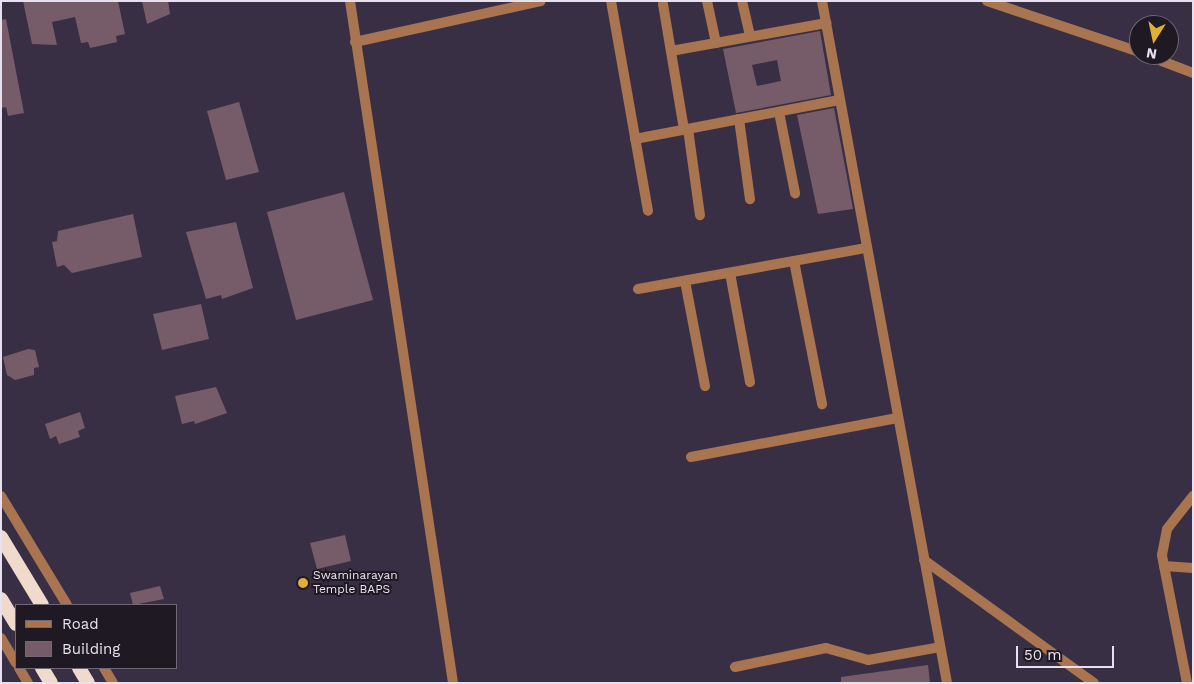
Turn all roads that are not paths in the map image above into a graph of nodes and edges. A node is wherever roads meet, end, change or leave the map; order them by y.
1 (350, 1) edge
2 (541, 1) edge
3 (611, 1) edge
4 (707, 1) edge
5 (742, 1) edge
6 (822, 1) edge
7 (987, 1) edge
8 (663, 4) dead end
9 (502, 5) edge
10 (826, 23) junction
11 (750, 36) junction
12 (356, 42) junction
13 (716, 43) junction
14 (1129, 49) edge
15 (671, 51) junction
16 (1172, 65) edge
17 (1193, 73) edge
18 (838, 100) junction
19 (779, 112) junction
20 (739, 119) junction
21 (686, 130) junction
22 (635, 139) junction
23 (795, 193) dead end
24 (750, 199) dead end
25 (648, 211) dead end
26 (700, 215) dead end
27 (866, 248) junction
28 (794, 261) junction
29 (730, 272) junction
30 (685, 281) junction
31 (638, 289) dead end
32 (750, 382) dead end
33 (705, 386) dead end
34 (822, 404) dead end
35 (898, 418) junction
36 (691, 457) dead end
37 (1, 496) edge
38 (1193, 496) edge
39 (1, 537) edge
40 (924, 560) junction
41 (1164, 566) junction
42 (1193, 568) edge
43 (1, 599) edge
44 (41, 604) edge
45 (66, 604) edge
46 (15, 622) edge
47 (1, 638) edge
48 (940, 647) junction
49 (15, 661) edge
50 (735, 667) dead end
51 (20, 669) edge
52 (43, 669) edge
53 (80, 669) edge
54 (105, 669) edge
55 (28, 683) edge
56 (51, 683) edge
57 (88, 683) edge
58 (113, 683) edge
59 (454, 683) edge
60 (947, 683) edge
61 (1094, 683) edge
62 (1187, 683) edge

1 - 12 street
2 - 9 street
3 - 22 street
4 - 13 street
5 - 11 street
6 - 10 street
7 - 14 street
8 - 15 street
9 - 12 street
10 - 11 street
10 - 18 street
11 - 13 street
12 - 59 street
13 - 15 street
15 - 21 street
16 - 17 street
18 - 19 street
18 - 27 street
19 - 20 street
19 - 23 street
20 - 21 street
20 - 24 street
21 - 22 street
21 - 26 street
22 - 25 street
27 - 28 street
27 - 35 street
28 - 29 street
28 - 34 street
29 - 30 street
29 - 32 street
30 - 31 street
30 - 33 street
35 - 36 street
35 - 40 street
37 - 45 street
38 - 41 street
39 - 44 highway
40 - 48 street
40 - 61 street
41 - 42 street
41 - 62 street
43 - 46 highway
47 - 49 street
48 - 50 street
48 - 60 street
51 - 55 street
52 - 56 highway
53 - 57 highway
54 - 58 street

